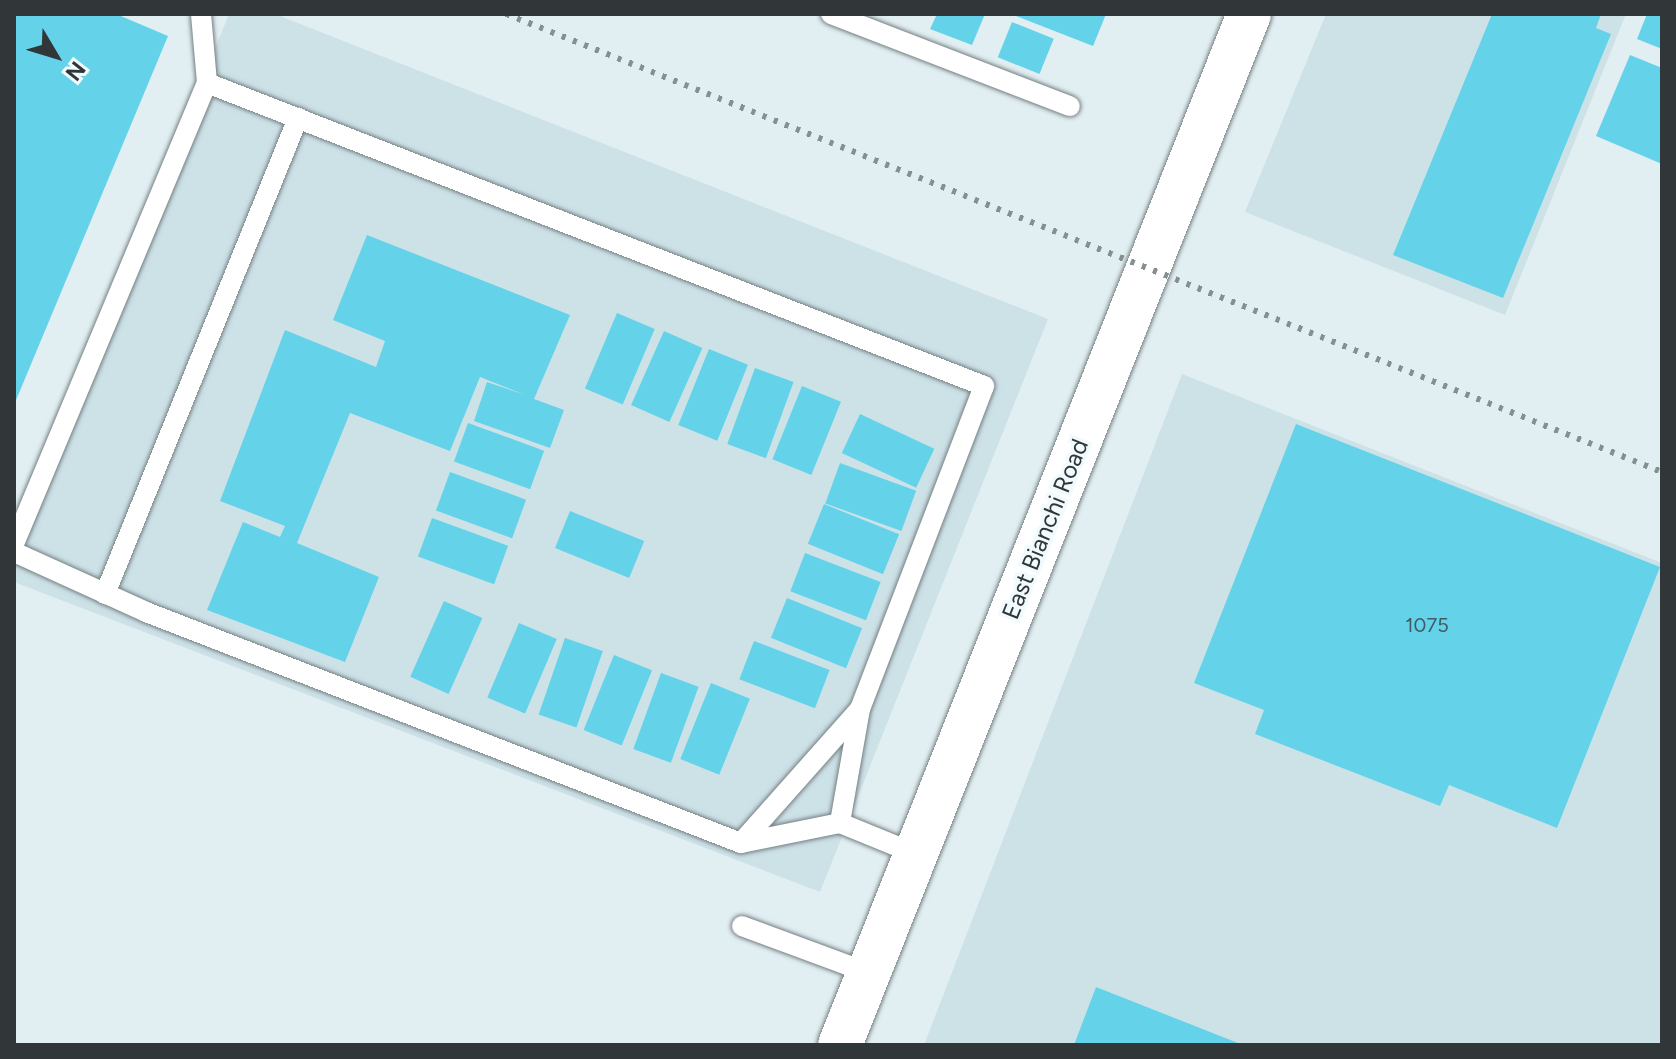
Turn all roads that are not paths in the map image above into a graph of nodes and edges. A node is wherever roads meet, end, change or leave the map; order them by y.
1 (201, 14) edge
2 (831, 14) edge
3 (1249, 14) edge
4 (207, 83) junction
5 (1070, 106) dead end
6 (298, 118) junction
7 (14, 544) edge
8 (14, 552) edge
9 (105, 594) junction
10 (860, 709) junction
11 (840, 823) junction
12 (741, 843) junction
13 (916, 854) junction
14 (742, 926) dead end
15 (869, 973) junction
16 (840, 1045) edge

1 - 4 lane
2 - 5 lane
3 - 13 street, East Bianchi Road
4 - 6 lane
4 - 7 lane
6 - 9 lane
6 - 10 lane
8 - 9 lane
9 - 12 lane
10 - 11 lane
10 - 12 lane
11 - 12 lane
11 - 13 lane
13 - 15 street, East Bianchi Road
14 - 15 lane
15 - 16 street, East Bianchi Road

